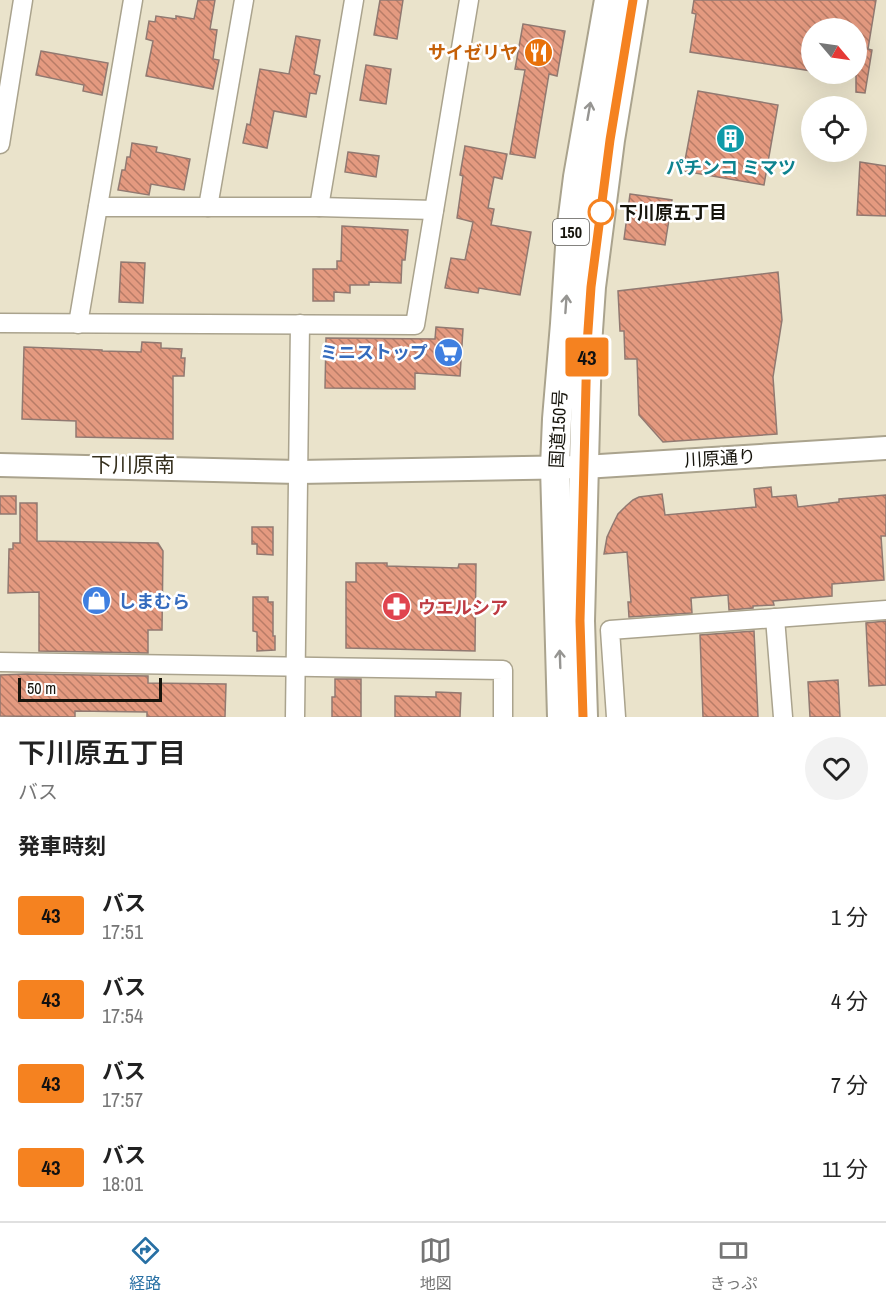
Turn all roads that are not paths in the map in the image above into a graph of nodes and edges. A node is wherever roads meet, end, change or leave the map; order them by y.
1 (23, 0) edge
2 (133, 0) edge
3 (244, 0) edge
4 (354, 0) edge
5 (469, 0) edge
6 (609, 0) edge
7 (633, 0) edge
8 (2, 113) edge
9 (0, 144) edge
10 (98, 207) junction
11 (208, 207) junction
12 (319, 207) junction
13 (434, 210) junction
14 (0, 323) edge
15 (78, 324) junction
16 (300, 324) junction
17 (886, 448) edge
18 (0, 465) edge
19 (555, 467) junction
20 (584, 467) junction
21 (299, 472) junction
22 (886, 610) edge
23 (775, 618) junction
24 (0, 662) edge
25 (295, 667) junction
26 (295, 717) edge
27 (503, 717) edge
28 (562, 717) edge
29 (583, 717) edge
30 (616, 717) edge
31 (783, 717) edge

1 - 8 street
2 - 10 street
3 - 11 street
4 - 12 street
5 - 13 street
19 -> 6 highway, 国道150号 / 150
7 - 20 highway, 国道150号 / 150
8 - 9 street
10 - 11 street
10 - 15 street
11 - 12 street
12 - 13 street
13 - 16 street
14 - 15 street
15 - 16 street
16 - 21 street
17 - 20 street, 川原通り
18 - 21 street, 川原通り
19 - 20 street, 川原通り
19 - 21 street, 川原通り
28 -> 19 highway, 国道150号 / 150
20 - 29 highway, 国道150号 / 150
21 - 25 street
22 - 23 street
23 - 30 street
23 - 31 street
24 - 25 street
25 - 26 street
25 - 27 street

